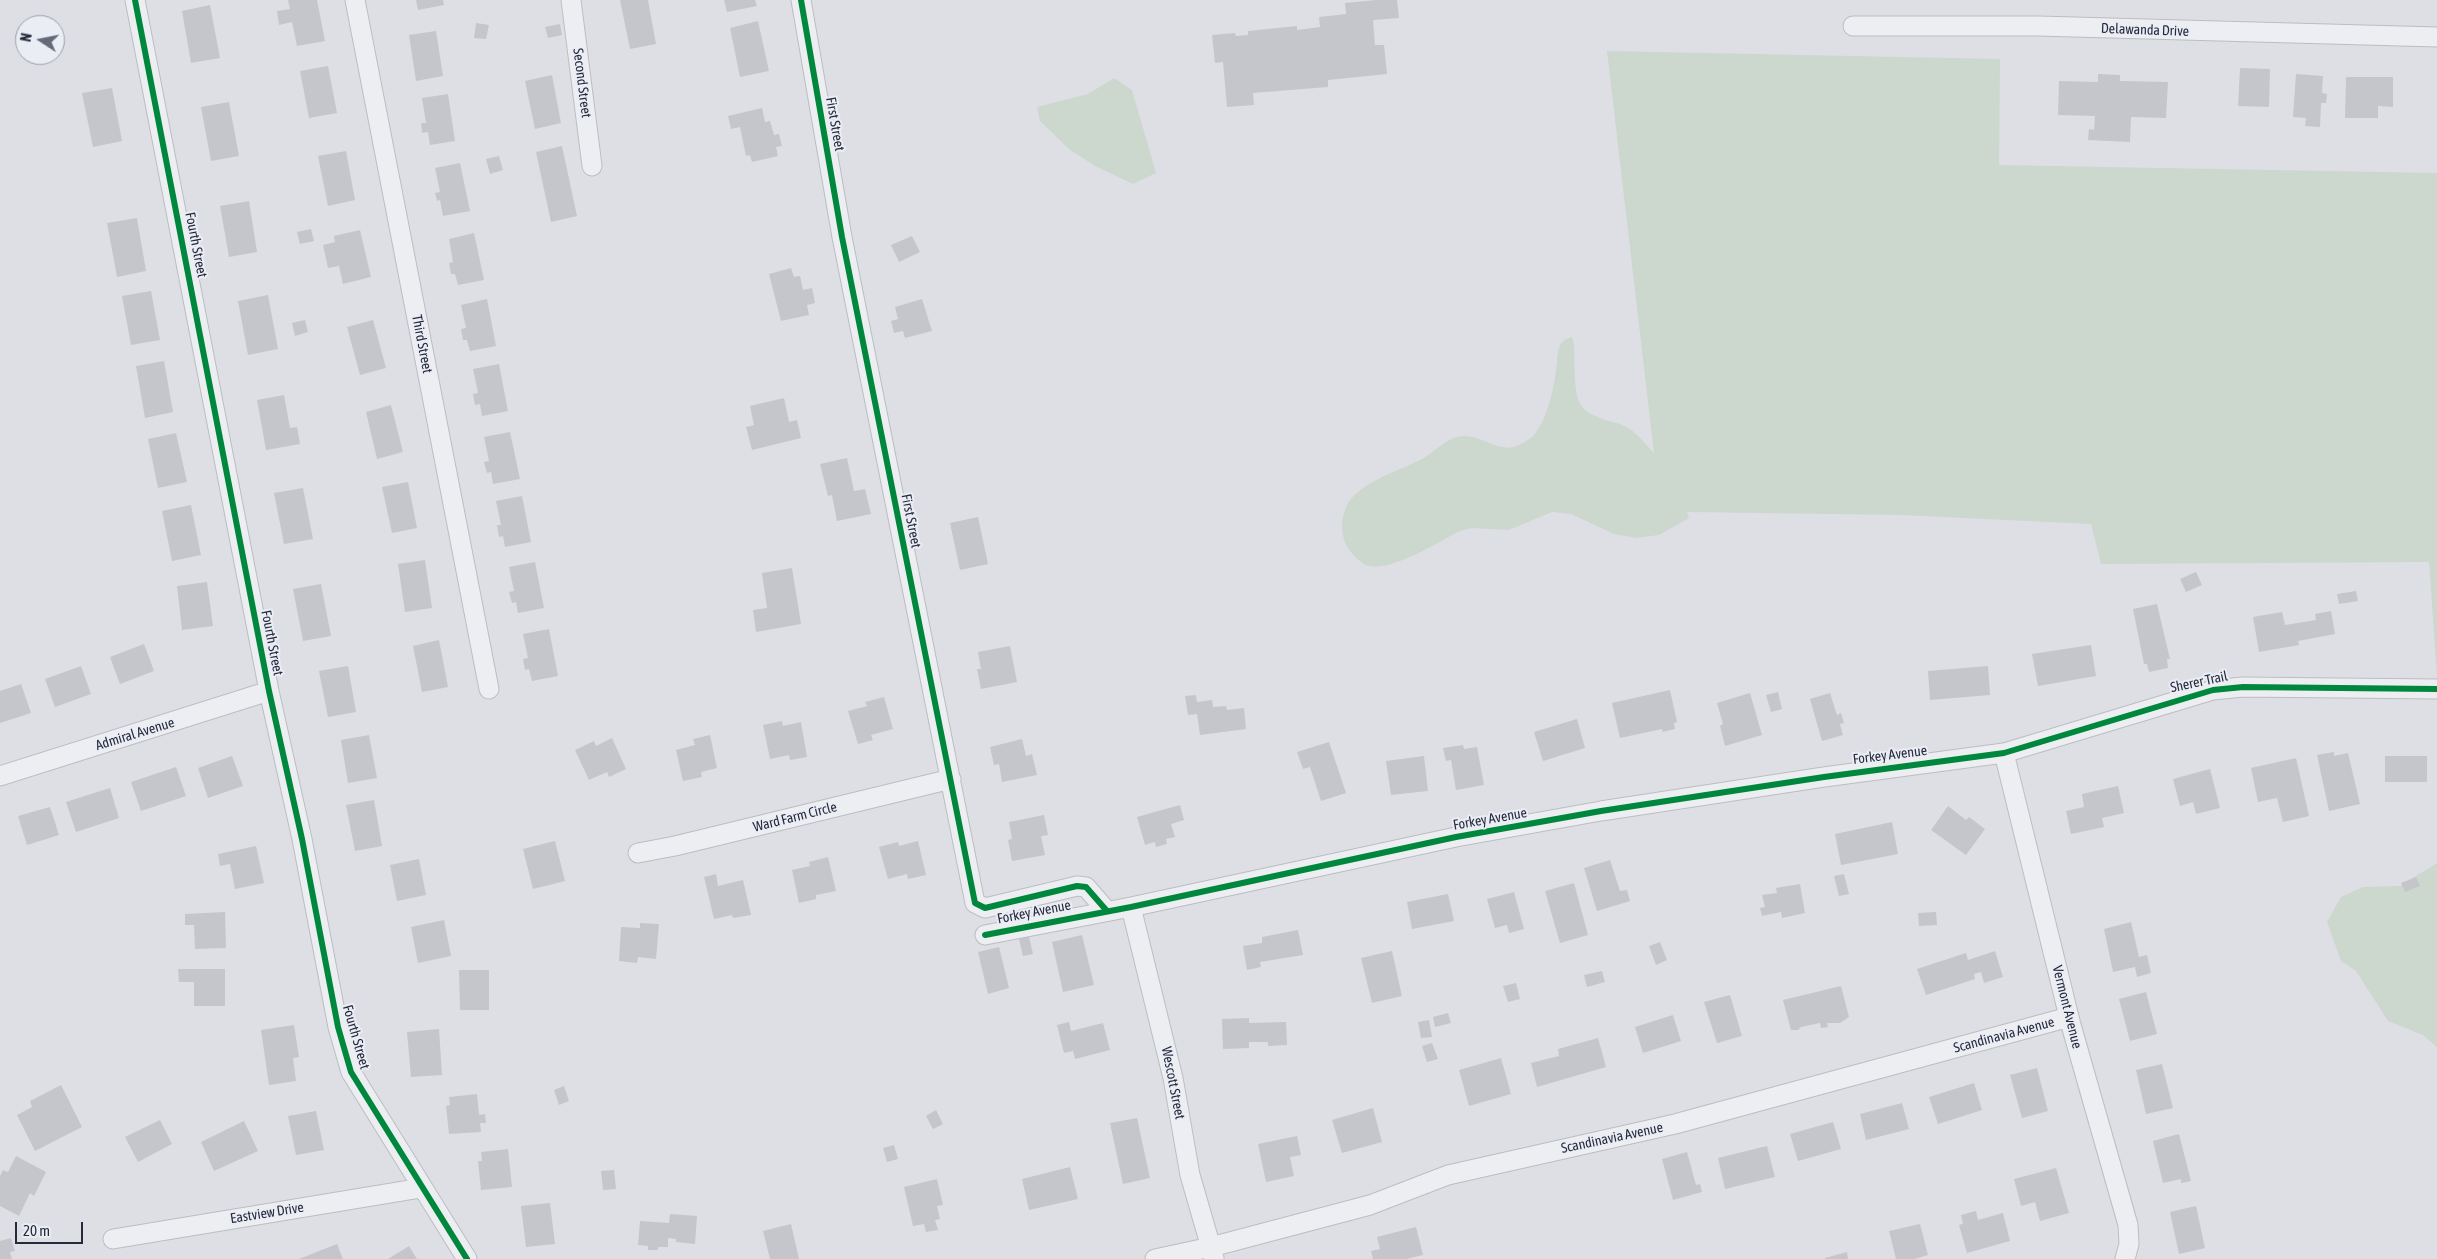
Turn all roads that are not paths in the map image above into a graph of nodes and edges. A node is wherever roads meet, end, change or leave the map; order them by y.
1 (135, 0) edge
2 (355, 0) edge
3 (571, 0) edge
4 (801, 0) edge
5 (1852, 26) dead end
6 (2437, 37) edge
7 (592, 166) dead end
8 (490, 689) dead end
9 (2437, 689) edge
10 (269, 691) junction
11 (2004, 753) junction
12 (0, 776) edge
13 (951, 779) junction
14 (638, 853) dead end
15 (1132, 906) junction
16 (1107, 911) junction
17 (985, 935) dead end
18 (2069, 1017) junction
19 (421, 1188) junction
20 (113, 1239) dead end
21 (1213, 1253) edge
22 (467, 1259) edge
23 (1155, 1259) edge
24 (2125, 1259) edge

1 - 10 street, Fourth Street
2 - 8 street, Third Street
3 - 7 street, Second Street
4 - 13 street, First Street
5 - 6 street, Delawanda Drive
9 - 11 street, Sherer Trail
10 - 12 street, Admiral Avenue
10 - 19 street, Fourth Street
11 - 15 street, Forkey Avenue
11 - 18 street, Vermont Avenue
13 - 14 street, Ward Farm Circle
13 - 16 street, First Street
15 - 16 street, Forkey Avenue
15 - 21 street, Wescott Street
16 - 17 street, Forkey Avenue
18 - 21 street, Scandinavia Avenue
18 - 24 street, Vermont Avenue
19 - 20 street, Eastview Drive
19 - 22 street, Fourth Street
21 - 23 street, Scandinavia Avenue

